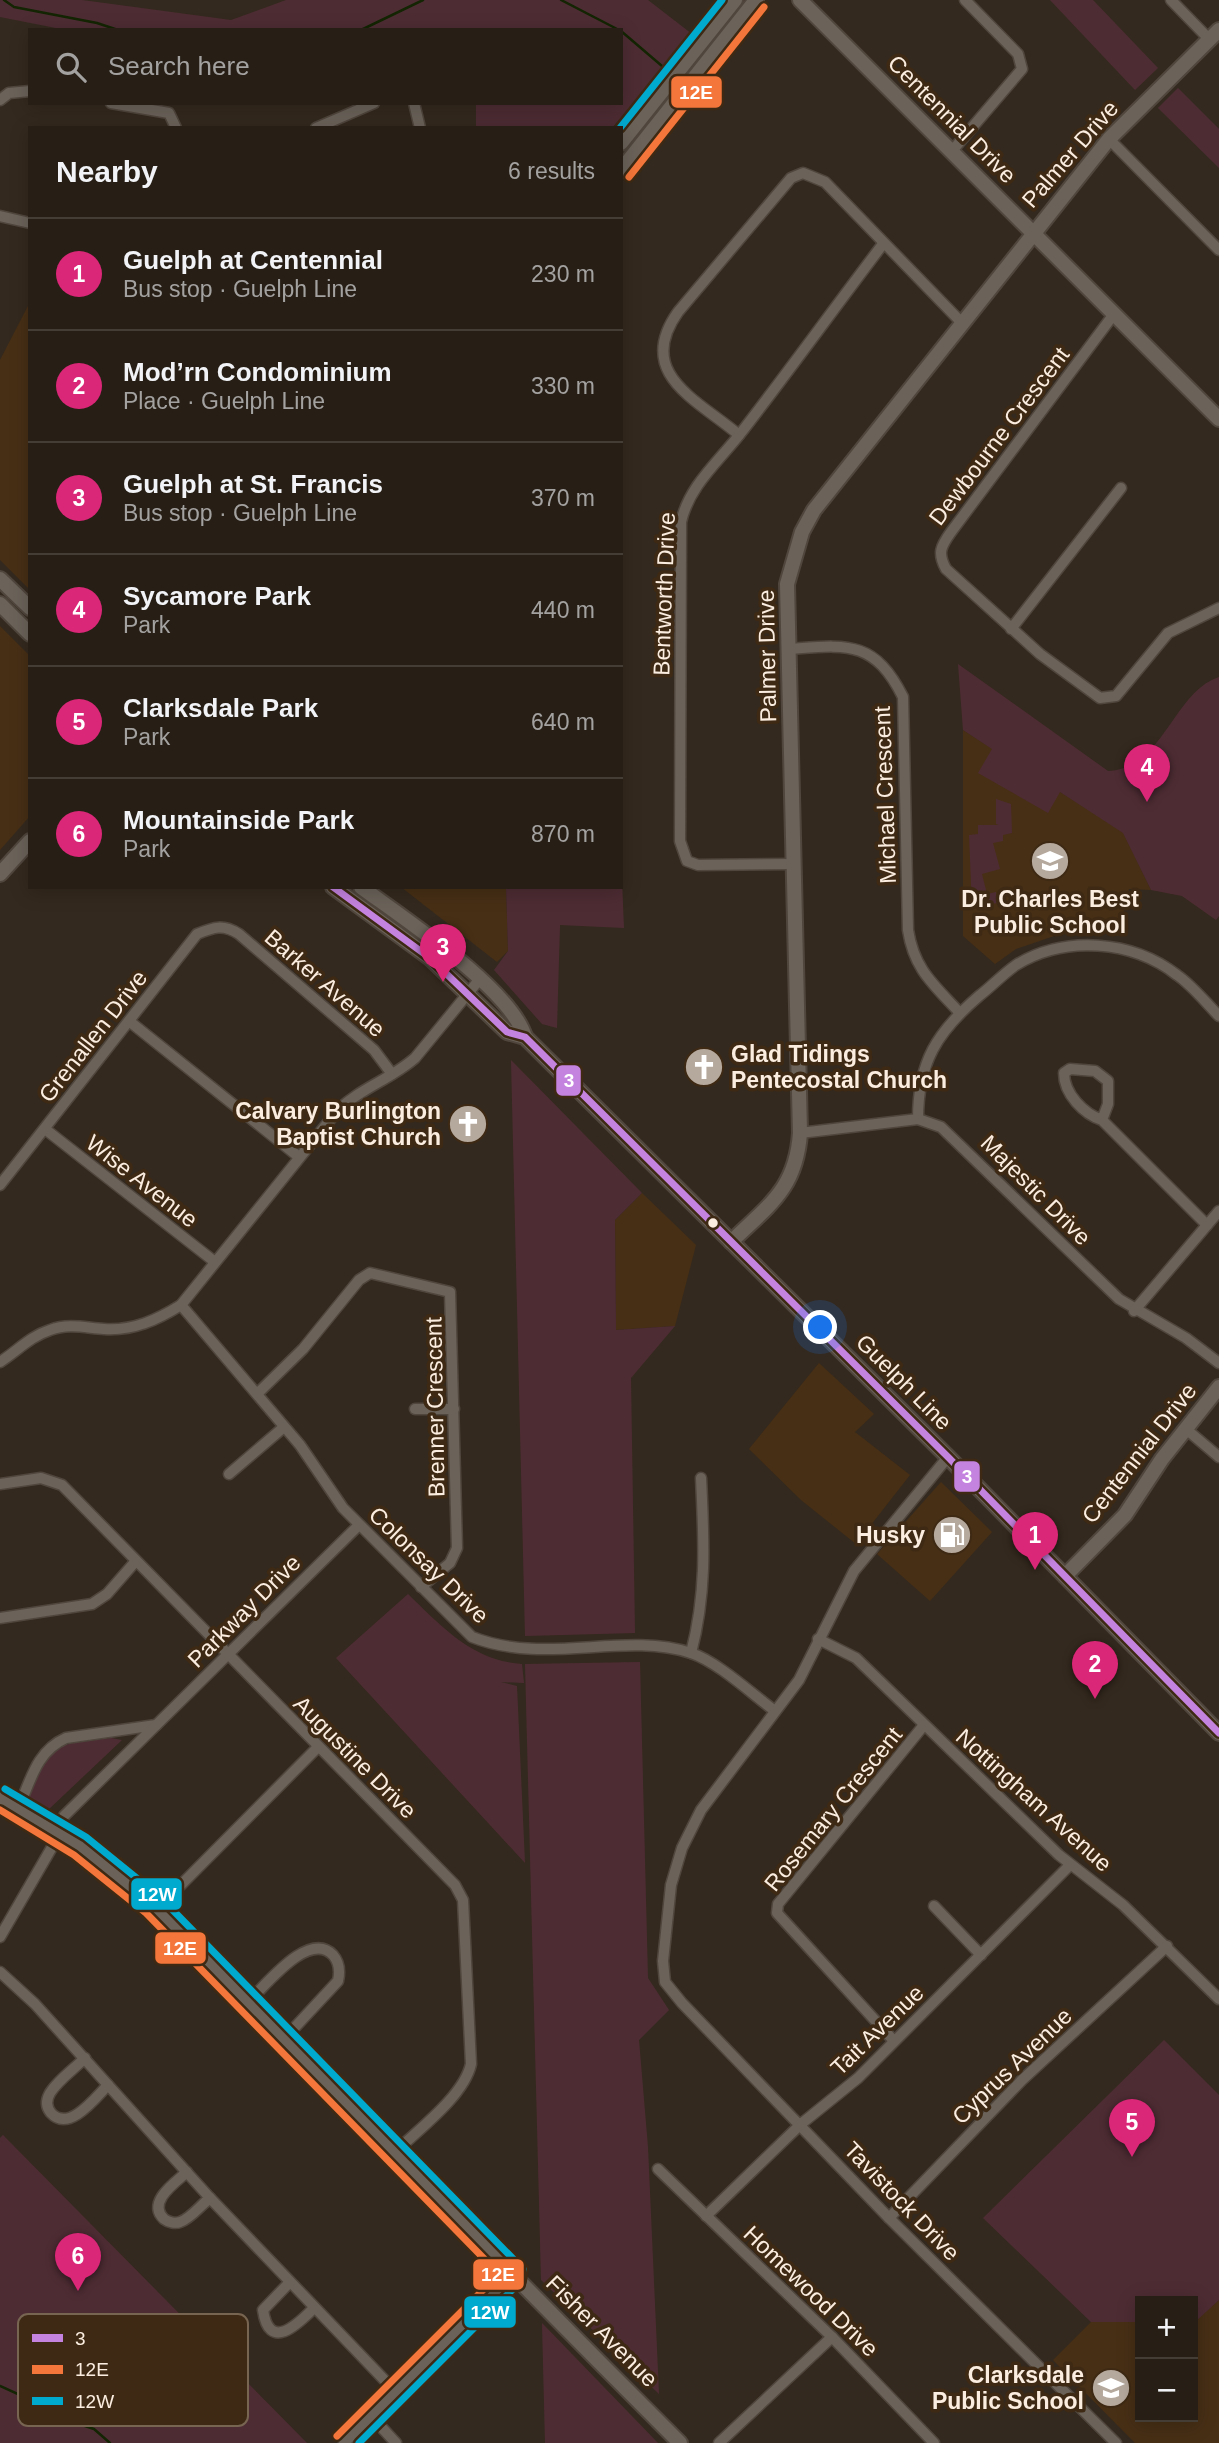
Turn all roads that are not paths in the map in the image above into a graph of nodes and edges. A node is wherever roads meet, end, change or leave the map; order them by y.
1 (735, 0) edge
2 (756, 0) edge
3 (800, 0) edge
4 (965, 0) edge
5 (1171, 0) edge
6 (1214, 35) edge
7 (28, 91) edge
8 (0, 100) edge
9 (123, 105) edge
10 (369, 105) edge
11 (414, 105) edge
12 (175, 126) edge
13 (321, 126) edge
14 (420, 126) edge
15 (1109, 139) junction
16 (623, 141) edge
17 (952, 151) junction
18 (623, 167) edge
19 (0, 216) edge
20 (28, 223) edge
21 (1033, 232) junction
22 (883, 244) junction
23 (1219, 250) edge
24 (1114, 314) junction
25 (962, 323) junction
26 (1219, 419) edge
27 (739, 435) junction
28 (1121, 488) dead end
29 (0, 579) edge
30 (0, 604) edge
31 (28, 606) edge
32 (1219, 608) edge
33 (1011, 629) junction
34 (28, 632) edge
35 (789, 649) junction
36 (28, 843) edge
37 (794, 864) junction
38 (0, 874) edge
39 (335, 889) edge
40 (364, 889) edge
41 (226, 926) joint
42 (480, 980) junction
43 (467, 992) junction
44 (959, 1012) junction
45 (1219, 1016) edge
46 (129, 1021) junction
47 (525, 1037) junction
48 (392, 1074) junction
49 (918, 1119) junction
50 (1102, 1120) junction
51 (45, 1129) junction
52 (800, 1133) junction
53 (299, 1157) junction
54 (0, 1185) edge
55 (1219, 1211) edge
56 (1207, 1225) junction
57 (731, 1242) junction
58 (215, 1262) junction
59 (181, 1306) junction
60 (1134, 1311) junction
61 (0, 1362) edge
62 (1219, 1363) edge
63 (1219, 1387) edge
64 (258, 1393) junction
65 (415, 1409) dead end
66 (454, 1409) junction
67 (284, 1427) junction
68 (1186, 1429) junction
69 (948, 1457) junction
70 (1219, 1457) edge
71 (229, 1474) dead end
72 (701, 1478) dead end
73 (0, 1484) edge
74 (359, 1525) junction
75 (135, 1562) junction
76 (1065, 1576) junction
77 (421, 1587) junction
78 (0, 1618) edge
79 (818, 1639) junction
80 (691, 1653) junction
81 (227, 1654) junction
82 (775, 1711) junction
83 (156, 1725) junction
84 (924, 1725) junction
85 (1219, 1733) edge
86 (318, 1747) junction
87 (0, 1798) edge
88 (19, 1807) junction
89 (59, 1830) junction
90 (1070, 1865) junction
91 (934, 1906) dead end
92 (157, 1909) junction
93 (0, 1937) edge
94 (1167, 1946) junction
95 (981, 1955) junction
96 (0, 1972) edge
97 (1219, 1999) edge
98 (250, 2000) junction
99 (284, 2039) junction
100 (894, 2041) junction
101 (85, 2058) junction
102 (108, 2085) junction
103 (801, 2124) junction
104 (394, 2153) junction
105 (658, 2169) dead end
106 (187, 2172) junction
107 (209, 2198) junction
108 (706, 2216) junction
109 (889, 2218) junction
110 (514, 2274) junction
111 (289, 2282) junction
112 (313, 2309) junction
113 (832, 2337) junction
114 (395, 2391) junction
115 (371, 2416) junction
116 (344, 2443) edge
117 (397, 2443) edge
118 (680, 2443) edge
119 (719, 2443) edge
120 (934, 2443) edge
121 (1116, 2443) edge

1 - 16 street
2 - 18 street
3 - 17 street, Centennial Drive
4 - 17 street
5 - 6 street
6 - 15 street, Palmer Drive
7 - 8 street
9 - 12 street
10 - 13 street
11 - 14 street
15 - 21 street, Palmer Drive
15 - 23 street
17 - 21 street, Centennial Drive
19 - 20 street
21 - 24 street, Centennial Drive
21 - 25 street, Palmer Drive
22 - 25 street
22 - 27 street, Bentworth Drive
22 - 27 street
24 - 26 street, Centennial Drive
24 - 33 street, Dewbourne Crescent
25 - 35 street, Palmer Drive
27 - 37 street, Bentworth Drive
28 - 33 street
29 - 31 street
30 - 34 street
32 - 33 street, Dewbourne Crescent
35 - 37 street, Palmer Drive
35 - 44 street, Michael Crescent
36 - 38 street
37 - 52 street, Palmer Drive
39 - 43 street, Guelph Line
40 - 42 street, Guelph Line
41 - 46 street, Grenallen Drive
41 - 48 street, Barker Avenue
42 - 43 street
42 - 47 street, Guelph Line
43 - 47 street, Guelph Line
43 - 48 street
44 - 45 street
44 - 49 street
46 - 51 street, Grenallen Drive
46 - 53 street
47 - 57 street, Guelph Line
48 - 53 street
49 - 52 street
49 - 60 street, Majestic Drive
50 - 50 street
50 - 56 street
51 - 54 street, Grenallen Drive
51 - 58 street, Wise Avenue
52 - 57 street, Palmer Drive
53 - 58 street
55 - 56 street
56 - 60 street
57 - 69 street, Guelph Line
58 - 59 street
59 - 61 street
59 - 64 street, Colonsay Drive
60 - 62 street, Majestic Drive
63 - 68 street, Centennial Drive
64 - 66 street, Brenner Crescent
64 - 67 street, Colonsay Drive
65 - 66 street
66 - 77 street, Brenner Crescent
67 - 71 street
67 - 74 street, Colonsay Drive
68 - 70 street
68 - 76 street, Centennial Drive
69 - 76 street, Guelph Line
69 - 79 street
72 - 80 street
73 - 75 street, Augustine Drive
74 - 77 street, Colonsay Drive
74 - 81 street, Parkway Drive
75 - 78 street
75 - 81 street, Augustine Drive
76 - 85 street, Guelph Line
77 - 80 street, Colonsay Drive
79 - 82 street
79 - 84 street, Nottingham Avenue
80 - 82 street, Colonsay Drive
81 - 83 street, Parkway Drive
81 - 86 street, Augustine Drive
82 - 103 street, Tavistock Drive
83 - 88 street
83 - 89 street, Parkway Drive
84 - 90 street, Nottingham Avenue
84 - 100 street, Rosemary Crescent
86 - 92 street
86 - 104 street, Augustine Drive
87 - 88 street, Fisher Avenue
88 - 89 street, Fisher Avenue
89 - 92 street, Fisher Avenue
89 - 93 street, Parkway Drive
90 - 94 street, Nottingham Avenue
90 - 95 street, Tait Avenue
91 - 95 street
92 - 98 street, Fisher Avenue
94 - 97 street, Nottingham Avenue
94 - 109 street, Cyprus Avenue
95 - 100 street, Tait Avenue
96 - 101 street
98 - 99 street, Fisher Avenue
98 - 99 street
99 - 104 street, Fisher Avenue
100 - 103 street, Tait Avenue
101 - 102 street
101 - 102 street
102 - 106 street
103 - 108 street, Tait Avenue
103 - 109 street, Tavistock Drive
104 - 110 street, Fisher Avenue
105 - 108 street, Homewood Drive
106 - 107 street
106 - 107 street
107 - 111 street
108 - 113 street, Homewood Drive
109 - 121 street, Tavistock Drive
110 - 114 street
110 - 118 street, Fisher Avenue
111 - 112 street
111 - 112 street
112 - 114 street
113 - 119 street
113 - 120 street, Homewood Drive
114 - 115 street
115 - 116 street
115 - 117 street

